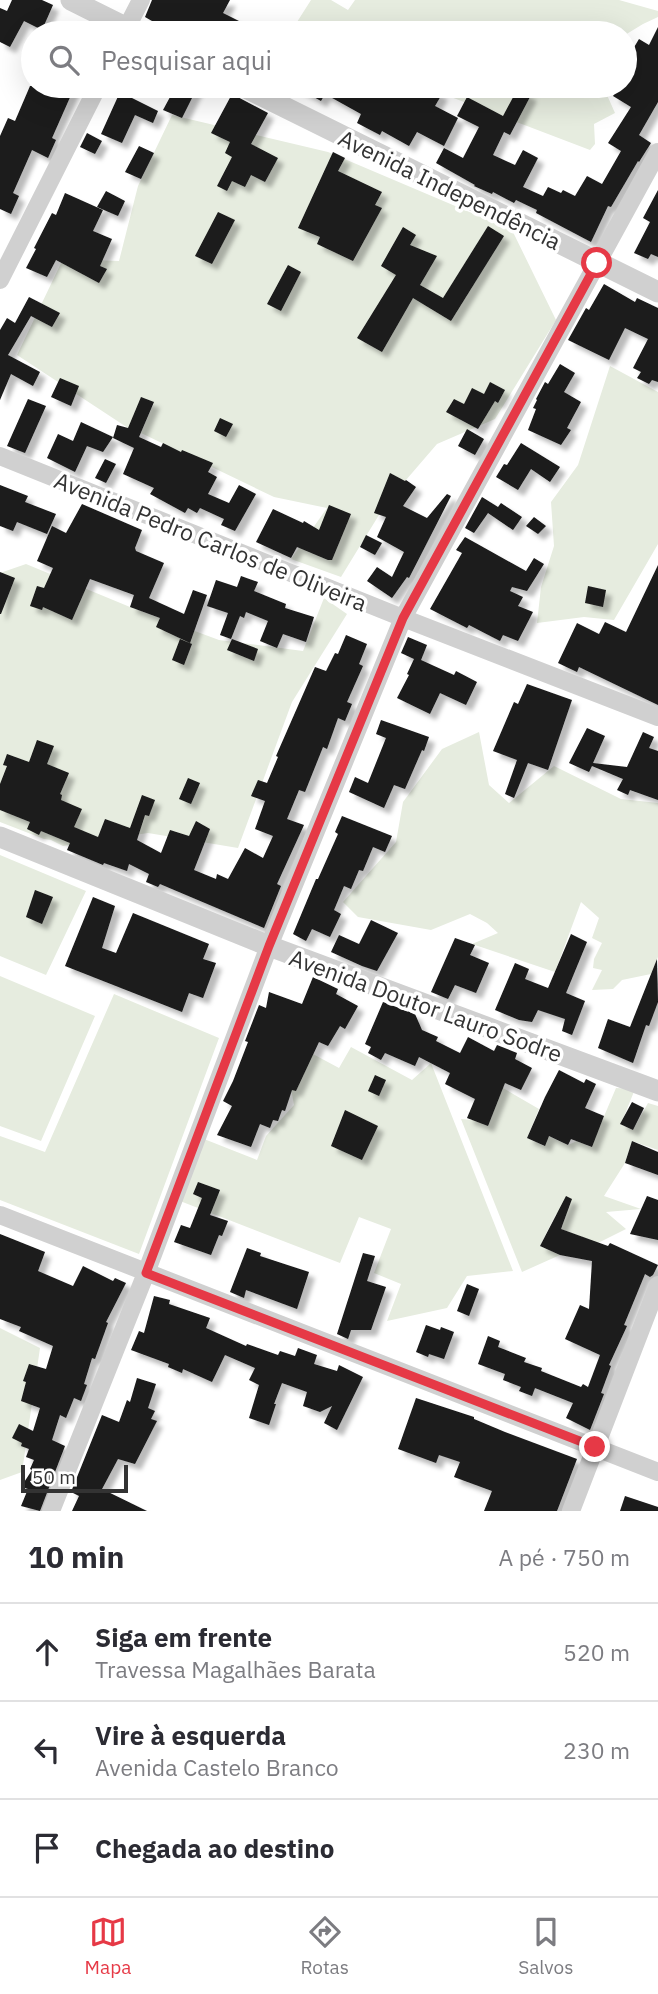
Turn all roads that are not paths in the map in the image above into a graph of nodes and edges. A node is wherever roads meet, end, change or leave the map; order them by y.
1 (71, 0) edge
2 (141, 0) edge
3 (109, 21) edge
4 (133, 21) edge
5 (92, 98) edge
6 (266, 98) edge
7 (658, 152) edge
8 (597, 263) junction
9 (0, 281) edge
10 (658, 292) edge
11 (0, 456) edge
12 (403, 618) junction
13 (658, 716) edge
14 (0, 838) edge
15 (269, 946) junction
16 (658, 1091) edge
17 (0, 1215) edge
18 (146, 1273) junction
19 (658, 1285) edge
20 (595, 1447) junction
21 (658, 1472) edge
22 (51, 1511) edge
23 (571, 1511) edge

1 - 3 street
2 - 4 street
5 - 9 street
6 - 8 street, Avenida Independência
7 - 8 street
8 - 10 street, Avenida Independência
8 - 12 street
11 - 12 street, Avenida Pedro Carlos de Oliveira
12 - 13 street, Avenida Pedro Carlos de Oliveira
12 - 15 street
14 - 15 street, Avenida Doutor Lauro Sodre
15 - 16 street, Avenida Doutor Lauro Sodre
15 - 18 street
17 - 18 street
18 - 20 street
18 - 22 street
19 - 20 street
20 - 21 street
20 - 23 street

